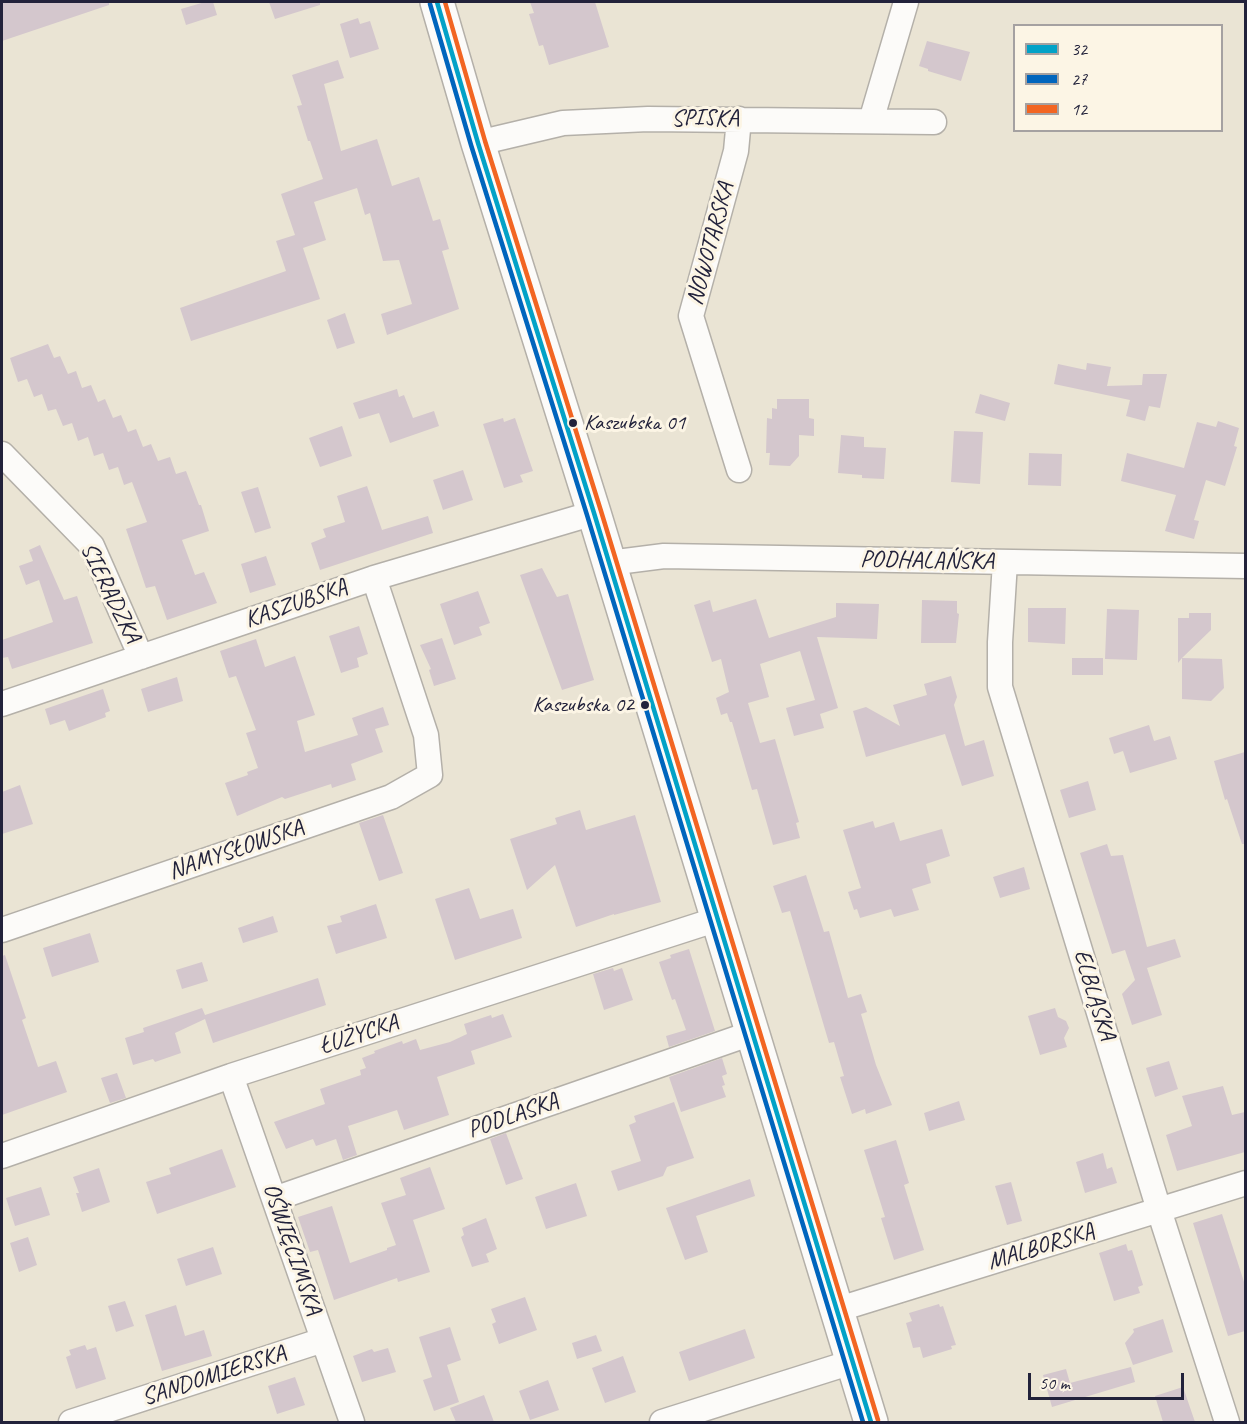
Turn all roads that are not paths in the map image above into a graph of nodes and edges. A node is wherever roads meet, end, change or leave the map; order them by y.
1 (437, 2) edge
2 (906, 2) edge
3 (739, 119) junction
4 (871, 121) junction
5 (934, 122) dead end
6 (478, 143) junction
7 (2, 454) edge
8 (739, 470) dead end
9 (594, 513) junction
10 (1005, 562) junction
11 (609, 563) junction
12 (1245, 566) edge
13 (374, 578) junction
14 (141, 657) junction
15 (2, 704) edge
16 (717, 919) junction
17 (2, 930) edge
18 (752, 1033) junction
19 (231, 1076) junction
20 (2, 1156) edge
21 (1245, 1183) edge
22 (274, 1199) junction
23 (1160, 1210) junction
24 (836, 1310) junction
25 (323, 1340) junction
26 (852, 1362) junction
27 (71, 1422) edge
28 (352, 1422) edge
29 (662, 1422) edge
30 (871, 1422) edge
31 (1227, 1422) edge

1 - 6 main road
2 - 4 street
3 - 4 street, SPISKA
3 - 6 street, SPISKA
3 - 8 street, NOWOTARSKA
4 - 5 street, SPISKA
6 - 9 main road
7 - 14 street, SIERADZKA
9 - 11 main road
9 - 13 street, KASZUBSKA
10 - 11 street, PODHALAŃSKA
10 - 12 street, PODHALAŃSKA
10 - 23 street, ELBLĄSKA
11 - 16 main road
13 - 14 street, KASZUBSKA
13 - 17 street, NAMYSŁOWSKA
14 - 15 street, KASZUBSKA
16 - 18 main road
16 - 19 street, ŁUŻYCKA
18 - 22 street, PODLASKA
18 - 24 main road
19 - 20 street, ŁUŻYCKA
19 - 22 street, OŚWIĘCIMSKA
21 - 23 street, MALBORSKA
22 - 25 street, OŚWIĘCIMSKA
23 - 24 street, MALBORSKA
23 - 31 street, ELBLĄSKA
24 - 26 main road
25 - 27 street, SANDOMIERSKA
25 - 28 street, OŚWIĘCIMSKA
26 - 29 street
26 - 30 main road

